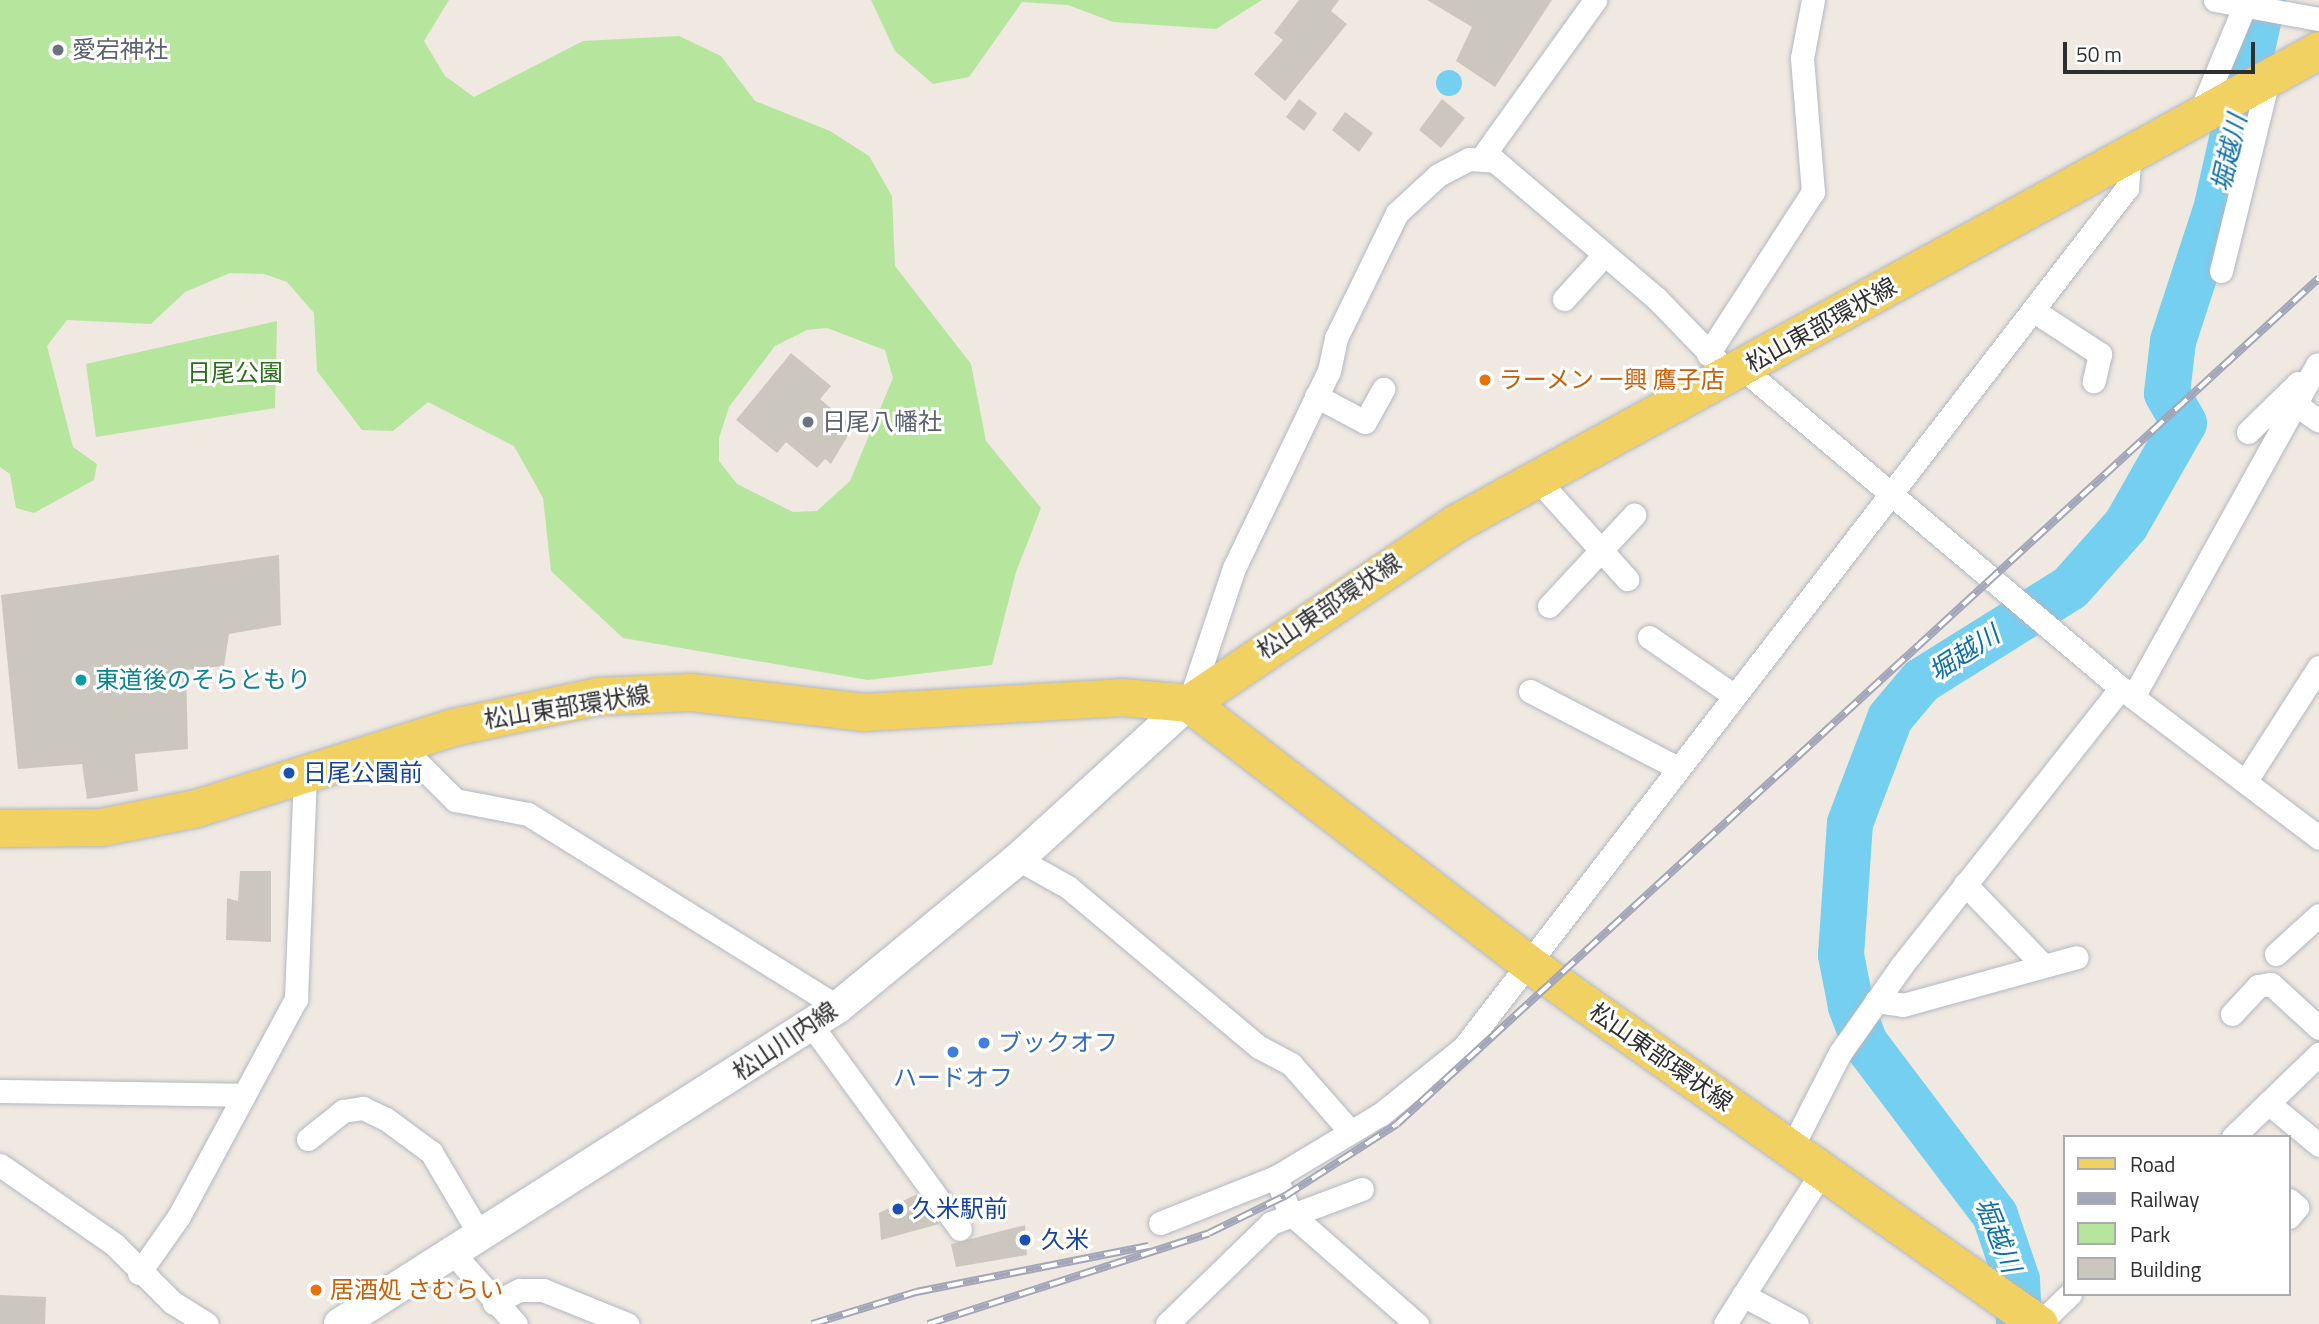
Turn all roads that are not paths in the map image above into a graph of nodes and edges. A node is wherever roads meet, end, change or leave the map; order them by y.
1 (1595, 0) edge
2 (1813, 0) edge
3 (2215, 0) edge
4 (2246, 4) edge
5 (2319, 19) edge
6 (2319, 50) edge
7 (2263, 81) junction
8 (2206, 111) junction
9 (2130, 155) junction
10 (1483, 156) junction
11 (1604, 255) junction
12 (2221, 271) dead end
13 (1564, 299) dead end
14 (2034, 311) junction
15 (2318, 363) edge
16 (1727, 366) junction
17 (2094, 381) dead end
18 (1383, 389) dead end
19 (1317, 396) junction
20 (2295, 404) junction
21 (2319, 421) edge
22 (2248, 432) dead end
23 (1537, 479) junction
24 (1895, 494) junction
25 (1634, 516) dead end
26 (1601, 551) junction
27 (1626, 579) dead end
28 (1549, 607) dead end
29 (1648, 637) dead end
30 (2319, 667) edge
31 (1530, 691) dead end
32 (2127, 693) junction
33 (1735, 696) junction
34 (1189, 703) junction
35 (401, 746) junction
36 (1678, 768) junction
37 (305, 775) junction
38 (2247, 779) junction
39 (0, 828) edge
40 (2319, 838) edge
41 (1018, 859) junction
42 (1965, 884) junction
43 (2319, 915) edge
44 (2276, 954) dead end
45 (2077, 957) dead end
46 (2043, 965) junction
47 (1532, 966) junction
48 (1873, 1005) junction
49 (838, 1007) junction
50 (2232, 1014) dead end
51 (812, 1026) junction
52 (2319, 1028) edge
53 (2319, 1054) edge
54 (0, 1091) edge
55 (244, 1095) junction
56 (2269, 1103) junction
57 (1349, 1130) junction
58 (2235, 1135) edge
59 (308, 1139) dead end
60 (2319, 1145) edge
61 (1791, 1149) junction
62 (0, 1165) edge
63 (1822, 1172) junction
64 (1276, 1177) junction
65 (1362, 1189) dead end
66 (2291, 1202) edge
67 (1290, 1213) junction
68 (2291, 1214) edge
69 (1160, 1223) dead end
70 (960, 1229) dead end
71 (480, 1235) junction
72 (452, 1252) junction
73 (139, 1273) junction
74 (1744, 1295) junction
75 (2067, 1296) edge
76 (494, 1303) junction
77 (2030, 1318) edge
78 (1177, 1321) edge
79 (208, 1324) edge
80 (340, 1324) edge
81 (516, 1324) edge
82 (627, 1324) edge
83 (1417, 1324) edge
84 (1725, 1324) edge
85 (1797, 1324) edge

1 - 10 street
2 - 16 street
3 - 4 street
4 - 5 street
4 - 8 street
6 - 7 main road, 松山東部環状線
7 - 8 main road, 松山東部環状線
7 - 12 street
8 - 9 main road, 松山東部環状線
9 - 14 street
9 - 16 main road, 松山東部環状線
10 - 11 street
10 - 19 street
11 - 13 street
11 - 16 street
14 - 17 street
14 - 24 street
15 - 20 street
15 - 22 street
16 - 23 main road, 松山東部環状線
16 - 24 street
18 - 19 street
19 - 34 street
20 - 21 street
20 - 32 street
23 - 26 street
23 - 34 main road, 松山東部環状線
24 - 32 street
24 - 33 street
25 - 26 street
26 - 27 street
26 - 28 street
29 - 33 street
30 - 38 street
31 - 36 street
32 - 38 street
32 - 42 street
33 - 36 street
34 - 35 main road, 松山東部環状線
34 - 41 main road, 松山川内線
34 - 47 main road, 松山東部環状線
35 - 37 main road, 松山東部環状線
35 - 49 street
36 - 47 street
37 - 39 main road, 松山東部環状線
37 - 55 street
38 - 40 street
41 - 49 main road, 松山川内線
41 - 57 street
42 - 46 street
42 - 48 street
43 - 44 street
45 - 46 street
46 - 48 street
47 - 57 street
47 - 61 main road, 松山東部環状線
48 - 61 street
49 - 51 main road, 松山川内線
50 - 52 street
51 - 70 street
51 - 71 main road, 松山川内線
53 - 56 street
54 - 55 street
55 - 73 street
56 - 58 street
56 - 60 street
57 - 64 street
59 - 71 street
61 - 63 main road, 松山東部環状線
62 - 73 street
63 - 74 street
63 - 77 main road, 松山東部環状線
64 - 67 street
64 - 69 street
65 - 67 street
66 - 68 street
67 - 78 street
67 - 83 street
71 - 72 main road, 松山川内線
72 - 76 street
72 - 80 main road, 松山川内線
73 - 79 street
74 - 84 street
74 - 85 street
75 - 77 street
76 - 81 street
76 - 82 street

